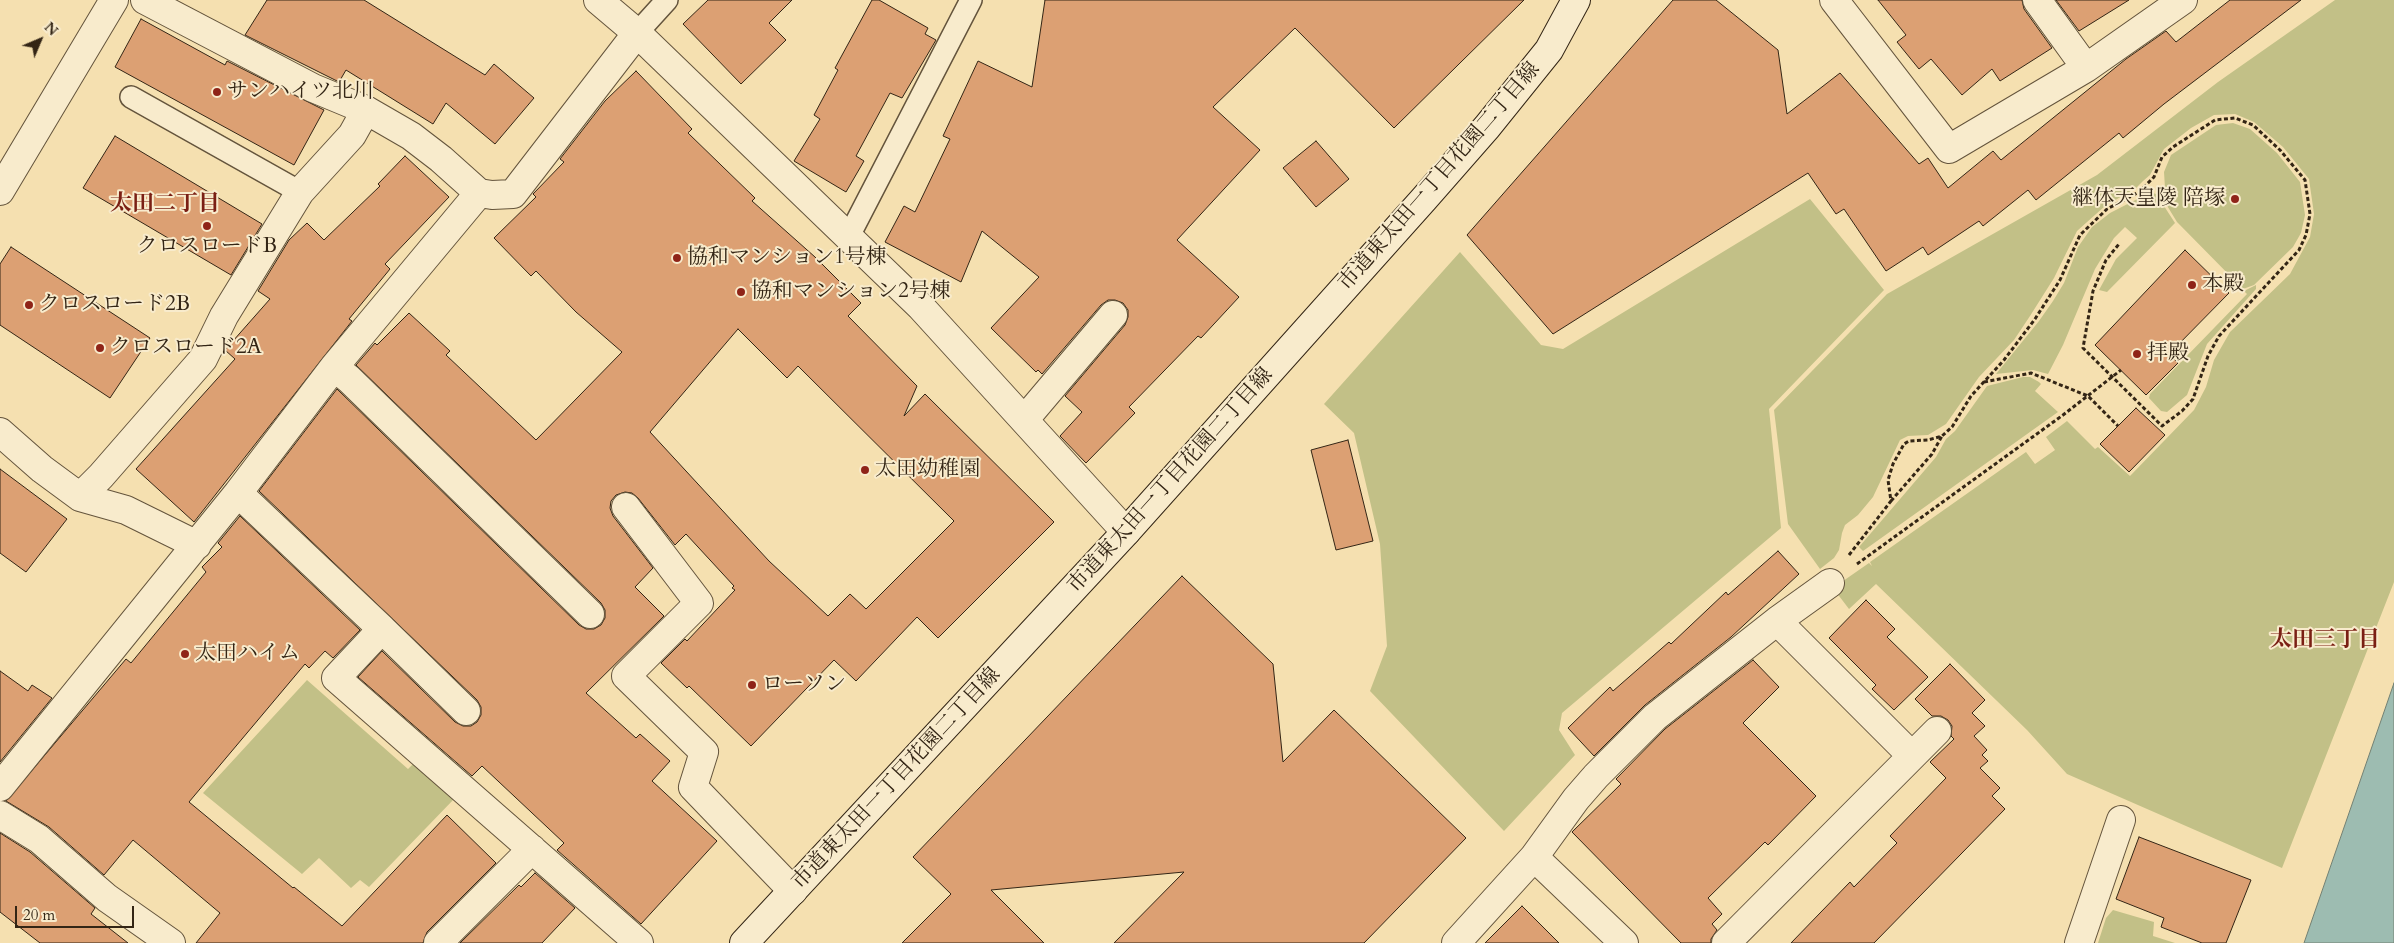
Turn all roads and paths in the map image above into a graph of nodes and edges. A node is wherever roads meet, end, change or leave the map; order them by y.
1 (114, 0) edge
2 (144, 0) edge
3 (598, 0) edge
4 (667, 0) edge
5 (971, 0) edge
6 (1576, 0) edge
7 (1834, 0) edge
8 (2037, 0) edge
9 (2183, 0) edge
10 (637, 33) junction
11 (2086, 68) junction
12 (131, 97) dead end
13 (366, 110) junction
14 (0, 191) edge
15 (300, 192) junction
16 (479, 193) junction
17 (848, 238) junction
18 (2119, 244) dead end
19 (1113, 315) dead end
20 (334, 367) junction
21 (2121, 370) dead end
22 (2112, 377) junction
23 (1983, 382) junction
24 (2088, 396) junction
25 (1025, 419) junction
26 (2118, 426) dead end
27 (0, 432) edge
28 (1942, 436) junction
29 (238, 493) junction
30 (80, 497) junction
31 (1891, 501) junction
32 (626, 507) dead end
33 (1126, 532) junction
34 (197, 545) junction
35 (1833, 581) junction
36 (590, 614) dead end
37 (1777, 621) junction
38 (382, 629) junction
39 (466, 711) dead end
40 (1937, 731) dead end
41 (1912, 756) junction
42 (0, 787) edge
43 (0, 815) edge
44 (2121, 820) dead end
45 (532, 849) junction
46 (1534, 857) junction
47 (793, 892) junction
48 (171, 943) edge
49 (438, 943) edge
50 (639, 943) edge
51 (744, 943) edge
52 (1456, 943) edge
53 (1624, 943) edge
54 (1726, 943) edge
55 (2079, 943) edge

1 - 14 street
2 - 13 street
3 - 10 street
4 - 10 lane
5 - 17 lane
6 - 33 street, 市道東太田一丁目花園二丁目線
7 - 11 street
8 - 11 street
9 - 11 street
10 - 16 street
10 - 17 street
12 - 15 lane
13 - 15 street
13 - 16 street
15 - 30 street
16 - 20 street
17 - 25 street
18 - 22 path
19 - 25 street
20 - 29 street
20 - 36 street
21 - 22 path
22 - 23 path
22 - 24 path
23 - 24 path
23 - 28 path
24 - 26 path
24 - 35 path
25 - 33 street
27 - 30 street
28 - 31 path
28 - 31 path
29 - 34 street
29 - 38 street
30 - 34 street
31 - 35 path
32 - 47 street
33 - 47 street, 市道東太田一丁目花園二丁目線
34 - 42 street
35 - 37 street
37 - 41 street
37 - 46 street
38 - 39 street
38 - 45 street
40 - 41 street
41 - 54 street
43 - 48 street
44 - 55 street
45 - 49 street
45 - 50 street
46 - 52 street
46 - 53 street
47 - 51 street, 市道東太田一丁目花園二丁目線

